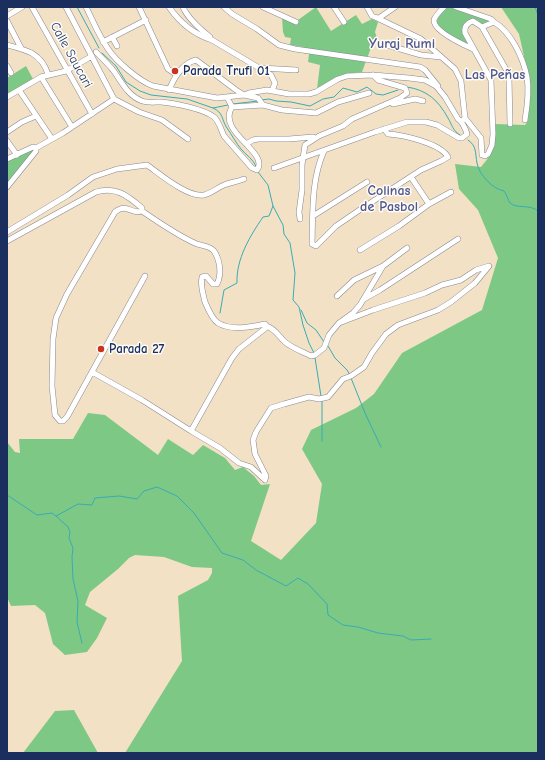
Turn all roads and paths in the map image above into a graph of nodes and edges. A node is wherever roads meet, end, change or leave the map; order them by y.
1 (22, 7) edge
2 (32, 7) edge
3 (66, 7) edge
4 (86, 7) edge
5 (139, 7) edge
6 (169, 7) edge
7 (183, 7) edge
8 (224, 7) edge
9 (263, 7) edge
10 (334, 7) edge
11 (367, 7) edge
12 (395, 7) edge
13 (444, 7) edge
14 (456, 7) edge
15 (7, 16) edge
16 (379, 18) junction
17 (7, 20) edge
18 (146, 20) junction
19 (296, 22) dead end
20 (344, 22) dead end
21 (494, 22) junction
22 (482, 27) junction
23 (112, 37) junction
24 (212, 40) junction
25 (104, 42) junction
26 (380, 43) dead end
27 (7, 45) edge
28 (117, 46) dead end
29 (21, 48) junction
30 (107, 48) junction
31 (474, 49) junction
32 (93, 54) junction
33 (442, 58) junction
34 (7, 66) edge
35 (260, 68) junction
36 (66, 70) junction
37 (296, 70) dead end
38 (11, 73) dead end
39 (48, 74) junction
40 (176, 75) junction
41 (373, 75) junction
42 (41, 77) junction
43 (18, 90) junction
44 (169, 90) junction
45 (440, 90) junction
46 (272, 91) junction
47 (369, 93) dead end
48 (244, 95) junction
49 (7, 97) edge
50 (227, 97) junction
51 (114, 99) junction
52 (424, 101) dead end
53 (263, 105) junction
54 (380, 106) junction
55 (232, 108) junction
56 (92, 114) junction
57 (36, 116) junction
58 (463, 119) junction
59 (526, 120) dead end
60 (510, 124) dead end
61 (72, 127) junction
62 (384, 129) junction
63 (7, 132) edge
64 (318, 136) junction
65 (188, 138) dead end
66 (52, 139) junction
67 (7, 141) edge
68 (246, 144) junction
69 (36, 148) junction
70 (324, 151) junction
71 (17, 155) junction
72 (303, 158) junction
73 (7, 159) edge
74 (274, 168) dead end
75 (411, 177) junction
76 (244, 179) dead end
77 (367, 182) dead end
78 (7, 187) edge
79 (452, 192) dead end
80 (429, 204) junction
81 (142, 211) junction
82 (313, 216) junction
83 (300, 219) dead end
84 (7, 232) edge
85 (458, 240) dead end
86 (7, 241) edge
87 (407, 248) dead end
88 (360, 250) dead end
89 (383, 266) junction
90 (145, 276) dead end
91 (337, 296) dead end
92 (363, 299) junction
93 (339, 323) junction
94 (266, 326) junction
95 (92, 372) junction
96 (191, 431) junction

1 - 15 street
2 - 36 street, Calle Saucari
3 - 32 street
4 - 25 street
5 - 18 street
6 - 24 street
7 - 24 street
8 - 45 street
9 - 19 street
10 - 20 street
11 - 16 street
12 - 16 street
13 - 31 street
14 - 21 street
16 - 33 street
17 - 29 street
18 - 23 street
18 - 40 street
21 - 22 street
21 - 59 street
22 - 31 street
22 - 60 street
23 - 25 street
23 - 28 street
24 - 35 street
25 - 30 street
26 - 33 street
27 - 29 street
29 - 39 street
30 - 32 street
30 - 44 street
31 - 58 street
32 - 36 street
32 - 51 street
32 - 68 street
33 - 58 street
34 - 38 street
35 - 37 street
35 - 46 street
36 - 39 street
36 - 56 street, Calle Saucari
39 - 42 street
40 - 44 street
40 - 48 street
41 - 45 street
41 - 46 street
41 - 54 street
42 - 43 street
42 - 61 street
43 - 49 street
43 - 57 street
44 - 50 street
45 - 58 street
46 - 48 street
47 - 53 street
48 - 50 street
48 - 53 street
50 - 55 street
51 - 56 street
51 - 65 street
52 - 54 street
53 - 55 street
54 - 64 street
55 - 68 street
56 - 61 street
57 - 63 street
57 - 66 street
58 - 62 street
61 - 66 street
62 - 70 street
62 - 75 street
64 - 68 street
64 - 72 street
66 - 69 street
67 - 71 street
69 - 71 street
69 - 78 street
70 - 72 street
70 - 82 street
71 - 73 street
72 - 74 street
72 - 83 street
75 - 80 street
75 - 82 street
76 - 84 street
77 - 82 street
79 - 80 street
80 - 88 street
81 - 86 street
81 - 94 street
81 - 95 street
85 - 92 street
87 - 89 street
89 - 91 street
89 - 92 street
90 - 95 street
92 - 93 street
93 - 94 street
93 - 96 street
94 - 96 street
95 - 96 street

